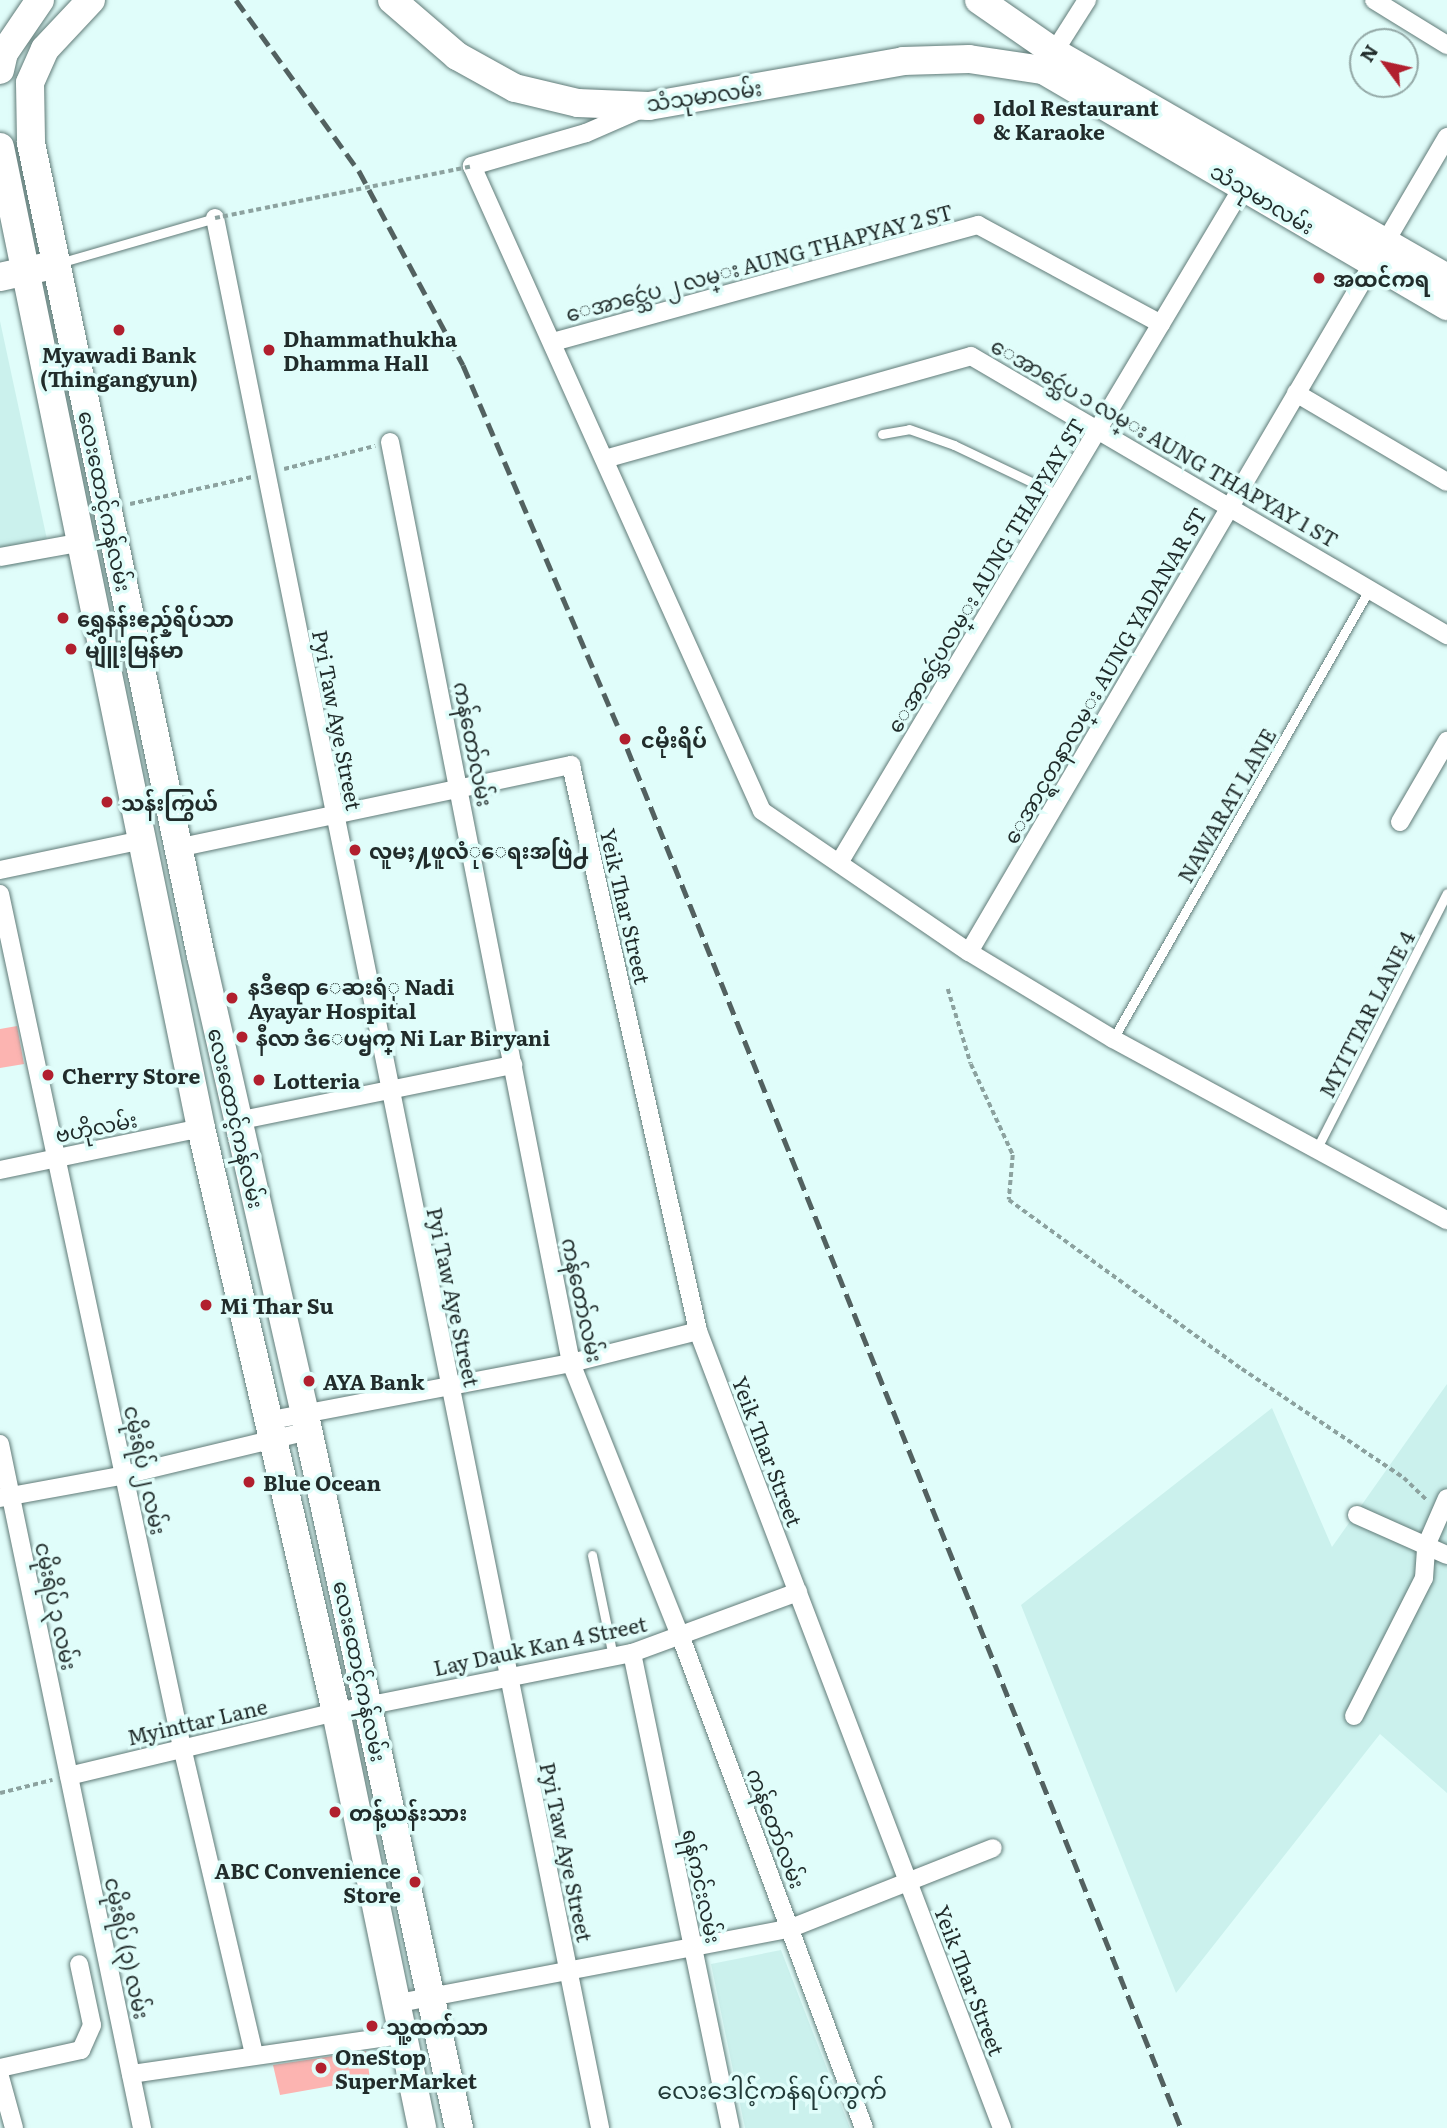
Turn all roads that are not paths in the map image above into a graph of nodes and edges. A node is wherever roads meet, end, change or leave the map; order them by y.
1 (40, 0) edge
2 (91, 0) edge
3 (392, 0) edge
4 (979, 0) edge
5 (1087, 0) edge
6 (1374, 0) edge
7 (1447, 45) edge
8 (1049, 61) junction
9 (0, 69) edge
10 (649, 106) junction
11 (1447, 137) edge
12 (0, 147) edge
13 (1249, 175) junction
14 (215, 218) joint
15 (49, 234) junction
16 (9, 243) edge
17 (1378, 251) junction
18 (57, 263) junction
19 (13, 274) edge
20 (1447, 278) edge
21 (1447, 306) edge
22 (1161, 324) junction
23 (553, 342) junction
24 (1296, 393) junction
25 (1099, 429) junction
26 (882, 434) dead end
27 (390, 442) road end
28 (605, 459) junction
29 (1447, 482) edge
30 (1059, 495) junction
31 (1230, 505) junction
32 (78, 542) junction
33 (0, 557) edge
34 (1370, 588) junction
35 (1447, 635) edge
36 (1447, 741) edge
37 (459, 788) junction
38 (332, 814) junction
39 (1400, 822) dead end
40 (142, 840) junction
41 (177, 848) junction
42 (839, 863) junction
43 (0, 870) edge
44 (1447, 893) edge
45 (0, 894) edge
46 (969, 952) junction
47 (201, 956) junction
48 (166, 963) junction
49 (1113, 1039) junction
50 (513, 1065) junction
51 (388, 1089) junction
52 (237, 1121) junction
53 (201, 1128) junction
54 (1316, 1150) junction
55 (54, 1158) junction
56 (0, 1170) edge
57 (1447, 1220) edge
58 (698, 1331) junction
59 (571, 1363) junction
60 (449, 1385) junction
61 (306, 1421) junction
62 (269, 1431) junction
63 (0, 1444) edge
64 (125, 1475) junction
65 (6, 1497) edge
66 (1444, 1504) edge
67 (1356, 1515) dead end
68 (1426, 1546) junction
69 (592, 1555) dead end
70 (1447, 1555) edge
71 (798, 1592) junction
72 (680, 1635) junction
73 (632, 1653) junction
74 (613, 1656) junction
75 (508, 1676) junction
76 (368, 1705) junction
77 (336, 1712) junction
78 (1354, 1716) dead end
79 (182, 1747) junction
80 (69, 1776) junction
81 (993, 1848) dead end
82 (909, 1882) junction
83 (791, 1928) junction
84 (693, 1948) junction
85 (79, 1964) dead end
86 (568, 1972) junction
87 (433, 2000) junction
88 (394, 2004) junction
89 (400, 2035) junction
90 (254, 2055) junction
91 (0, 2068) edge
92 (131, 2074) junction
93 (0, 2077) edge
94 (14, 2128) edge
95 (142, 2128) edge
96 (422, 2128) edge
97 (459, 2128) edge
98 (600, 2128) edge
99 (730, 2128) edge
100 (864, 2128) edge
101 (1002, 2128) edge

1 - 9 main road
2 - 15 main road, လေးထောင့်ကန်လမ်း
3 - 10 main road, သံသုမာလမ်း
4 - 8 main road, သံသုမာလမ်း
5 - 8 street
6 - 7 street
8 - 10 main road, သံသုမာလမ်း
8 - 13 main road, သံသုမာလမ်း
10 - 23 street
11 - 17 street, ေအာင္ရတနာလမ္း AUNG YADANAR ST
12 - 16 main road, လေးထောင့်ကန်လမ်း
13 - 17 main road, သံသုမာလမ်း
13 - 22 street, ေအာင္သေဴပလမ္း AUNG THAPYAY ST
14 - 18 lane
14 - 38 street, Pyi Taw Aye Street
15 - 16 main road
15 - 18 main road, လေးထောင့်ကန်လမ်း
16 - 19 main road, လေးထောင့်ကန်လမ်း
17 - 20 main road, သံသုမာလမ်း
17 - 21 main road, သံသုမာလမ်း
17 - 24 street, ေအာင္ရတနာလမ္း AUNG YADANAR ST
18 - 19 main road
18 - 41 main road, လေးထောင့်ကန်လမ်း
19 - 32 main road, လေးထောင့်ကန်လမ်း
22 - 23 street, ေအာင္သေဴပ ၂ လမ္း AUNG THAPYAY 2 ST
22 - 25 street, ေအာင္သေဴပလမ္း AUNG THAPYAY ST
23 - 28 street
24 - 29 street
24 - 31 street, ေအာင္ရတနာလမ္း AUNG YADANAR ST
25 - 28 street, ေအာင္သေဴပ ၁ လမ္း AUNG THAPYAY 1 ST
25 - 30 street, ေအာင္သေဴပလမ္း AUNG THAPYAY ST
25 - 31 street, ေအာင္သေဴပ ၁ လမ္း AUNG THAPYAY 1 ST
26 - 30 lane
27 - 37 street, ကန်တော်လမ်း
28 - 42 street
30 - 42 street, ေအာင္သေဴပလမ္း AUNG THAPYAY ST
31 - 34 street, ေအာင္သေဴပ ၁ လမ္း AUNG THAPYAY 1 ST
31 - 46 street, ေအာင္ရတနာလမ္း AUNG YADANAR ST
32 - 33 street
32 - 40 main road, လေးထောင့်ကန်လမ်း
34 - 35 street, ေအာင္သေဴပ ၁ လမ္း AUNG THAPYAY 1 ST
34 - 49 lane, NAWARAT LANE
36 - 39 street
37 - 38 street
37 - 50 street, ကန်တော်လမ်း
37 - 58 street, Yeik Thar Street
38 - 41 street
38 - 51 street, Pyi Taw Aye Street
40 - 43 street
40 - 48 main road, လေးထောင့်ကန်လမ်း
41 - 47 main road, လေးထောင့်ကန်လမ်း
42 - 46 street
44 - 54 lane, MYITTAR LANE 4
45 - 55 street, ငမိုးရိပ် ၂ လမ်း
46 - 49 street
47 - 48 main road
47 - 52 main road, လေးထောင့်ကန်လမ်း
48 - 53 main road, လေးထောင့်ကန်လမ်း
49 - 54 street
50 - 51 street
50 - 59 street, ကန်တော်လမ်း
51 - 52 street
51 - 60 street, Pyi Taw Aye Street
52 - 53 main road
52 - 61 main road, လေးထောင့်ကန်လမ်း
53 - 55 street, ဗဟိုလမ်း
53 - 62 main road, လေးထောင့်ကန်လမ်း
54 - 57 street
55 - 56 street, ဗဟိုလမ်း
55 - 64 street, ငမိုးရိပ် ၂ လမ်း
58 - 59 street
58 - 71 street, Yeik Thar Street
59 - 60 street
59 - 72 street, ကန်တော်လမ်း
60 - 61 street
60 - 75 street, Pyi Taw Aye Street
61 - 62 street
61 - 76 main road, လေးထောင့်ကန်လမ်း
62 - 64 street
62 - 77 main road, လေးထောင့်ကန်လမ်း
63 - 65 street, ငမိုးရိပ် ၃ လမ်း
64 - 65 street
64 - 79 street, ငမိုးရိပ် ၂ လမ်း
65 - 80 street, ငမိုးရိပ် ၃ လမ်း
66 - 68 street
67 - 68 street
68 - 70 street
68 - 78 street
69 - 74 lane
71 - 72 street, Lay Dauk Kan 4 Street
71 - 82 street, Yeik Thar Street
72 - 73 street, Lay Dauk Kan 4 Street
72 - 83 street, ကန်တော်လမ်း
73 - 74 street, Lay Dauk Kan 4 Street
73 - 84 street, ရန်ကင်းလမ်း
74 - 75 street, Lay Dauk Kan 4 Street
75 - 76 street, Lay Dauk Kan 4 Street
75 - 86 street, Pyi Taw Aye Street
76 - 77 street, Lay Dauk Kan 4 Street
76 - 87 main road, လေးထောင့်ကန်လမ်း
77 - 79 street, Myinttar Lane
77 - 88 main road, လေးထောင့်ကန်လမ်း
79 - 80 street, Myinttar Lane
79 - 90 street, ငမိုးရိပ် ၂ လမ်း
80 - 92 street, ငမိုးရိပ် (၃) လမ်း
81 - 82 street
82 - 83 street
82 - 101 street, Yeik Thar Street
83 - 84 street
83 - 100 street, ကန်တော်လမ်း
84 - 86 street
84 - 99 street, ရန်ကင်းလမ်း
85 - 91 street
86 - 87 street
86 - 98 street, Pyi Taw Aye Street
87 - 88 street
87 - 97 main road, လေးထောင့်ကန်လမ်း
88 - 89 main road, လေးထောင့်ကန်လမ်း
89 - 90 street
89 - 96 main road, လေးထောင့်ကန်လမ်း
90 - 92 street
92 - 95 street, ငမိုးရိပ် (၃) လမ်း
93 - 94 street

